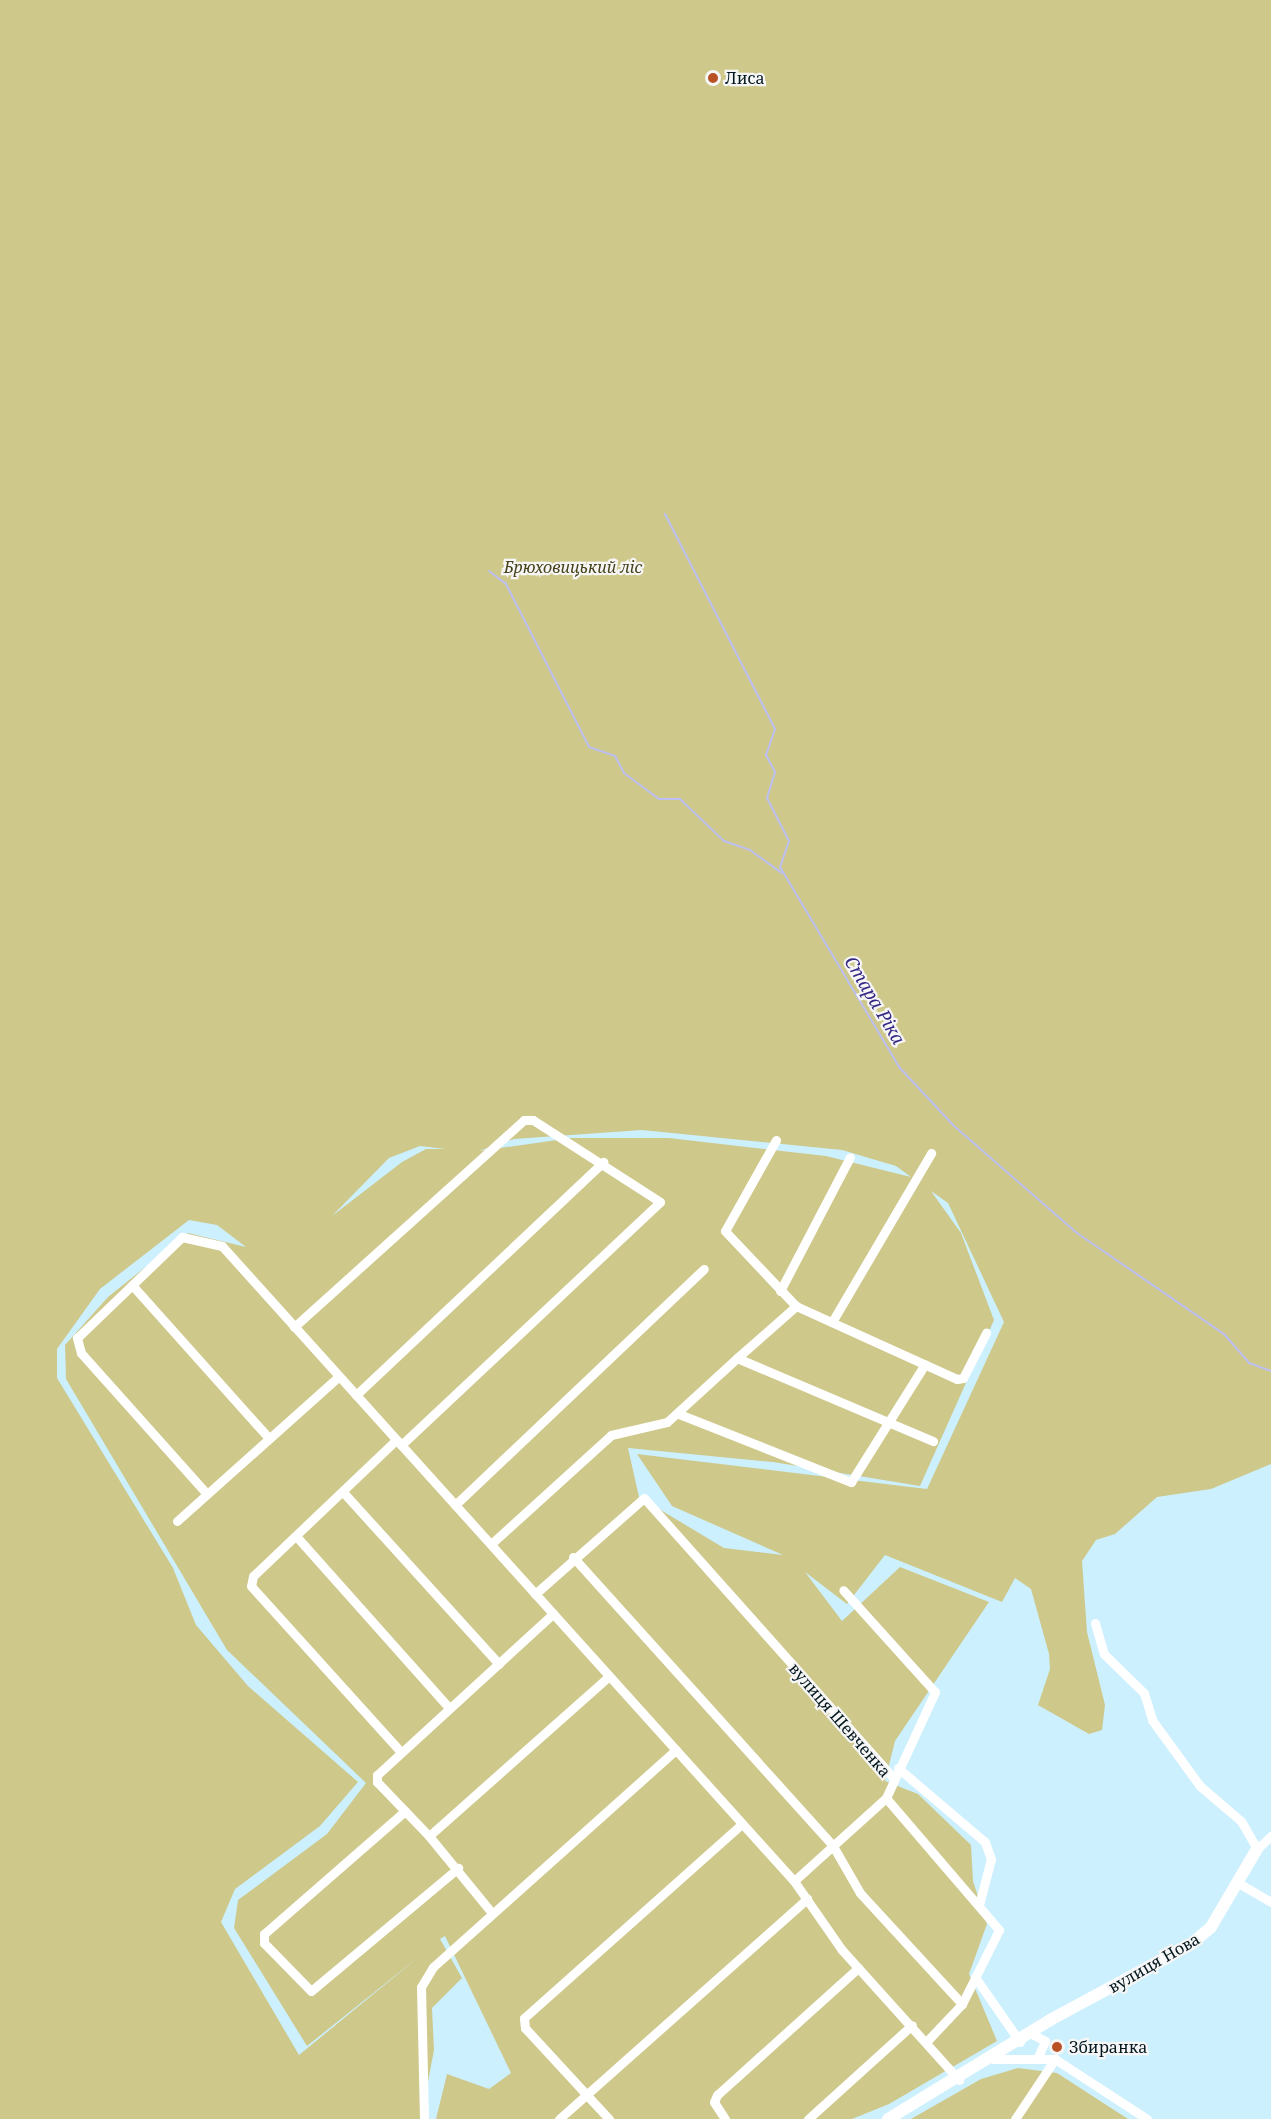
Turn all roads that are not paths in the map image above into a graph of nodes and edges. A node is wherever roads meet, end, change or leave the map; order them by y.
1 (777, 1140) dead end
2 (931, 1153) dead end
3 (850, 1157) dead end
4 (603, 1162) junction
5 (704, 1269) dead end
6 (132, 1285) junction
7 (780, 1291) junction
8 (796, 1306) junction
9 (832, 1322) junction
10 (294, 1327) junction
11 (986, 1333) dead end
12 (737, 1358) junction
13 (925, 1364) junction
14 (339, 1376) junction
15 (356, 1395) junction
16 (679, 1414) junction
17 (891, 1424) junction
18 (269, 1438) junction
19 (933, 1441) dead end
20 (399, 1443) junction
21 (343, 1492) junction
22 (207, 1494) junction
23 (455, 1505) junction
24 (177, 1521) dead end
25 (296, 1536) junction
26 (491, 1544) junction
27 (573, 1557) junction
28 (843, 1590) dead end
29 (535, 1594) junction
30 (554, 1614) junction
31 (1095, 1623) dead end
32 (499, 1664) junction
33 (609, 1676) junction
34 (449, 1708) junction
35 (676, 1750) junction
36 (401, 1752) junction
37 (898, 1768) junction
38 (894, 1779) junction
39 (886, 1798) junction
40 (405, 1811) junction
41 (742, 1824) junction
42 (429, 1836) junction
43 (1271, 1836) edge
44 (833, 1846) junction
45 (1257, 1849) junction
46 (458, 1868) junction
47 (794, 1881) junction
48 (1240, 1884) junction
49 (807, 1899) junction
50 (1271, 1902) edge
51 (979, 1905) junction
52 (492, 1913) junction
53 (858, 1968) junction
54 (975, 1977) junction
55 (962, 2004) junction
56 (912, 2025) junction
57 (1040, 2039) junction
58 (927, 2042) junction
59 (1018, 2043) junction
60 (1021, 2057) junction
61 (1038, 2057) junction
62 (993, 2059) junction
63 (1055, 2059) junction
64 (959, 2080) junction
65 (587, 2094) junction
66 (1133, 2115) edge
67 (424, 2119) edge
68 (559, 2119) edge
69 (609, 2119) edge
70 (725, 2119) edge
71 (808, 2119) edge
72 (888, 2119) edge
73 (1015, 2119) edge
74 (1147, 2119) edge

1 - 7 street
2 - 9 street
3 - 7 street
4 - 10 street
4 - 15 street
4 - 20 street
5 - 23 street
6 - 10 street
6 - 18 street
6 - 22 street
7 - 8 street
8 - 9 street
8 - 12 street
9 - 13 street
10 - 14 street
11 - 13 street
12 - 16 street
12 - 17 street
13 - 17 street
14 - 15 street
14 - 18 street
15 - 20 street
16 - 17 street
16 - 26 street
17 - 19 street
18 - 22 street
20 - 21 street
20 - 23 street
21 - 25 street
21 - 32 street
22 - 24 street
23 - 26 street
25 - 34 street
25 - 36 street
26 - 29 street
27 - 29 street
27 - 38 street, вулиця Шевченка
27 - 44 street
28 - 37 street
29 - 30 street
30 - 32 street
30 - 33 street
31 - 45 street
32 - 34 street
33 - 35 street
33 - 42 street
34 - 36 street
35 - 41 street
35 - 52 street
36 - 40 street
37 - 38 street
37 - 51 street
38 - 39 street, вулиця Шевченка
39 - 44 street
39 - 51 street, вулиця Шевченка
40 - 42 street
40 - 46 street
41 - 47 street
41 - 65 street
42 - 46 street
43 - 45 street, вулиця Нова
44 - 47 street
44 - 55 street
45 - 48 street, вулиця Нова
46 - 52 street
47 - 49 street
48 - 50 street
48 - 57 street, вулиця Нова
49 - 53 street
49 - 65 street
51 - 54 street, вулиця Шевченка
52 - 67 street
53 - 56 street
53 - 70 street
54 - 55 street
54 - 59 street
55 - 58 street
56 - 58 street
56 - 71 street
57 - 59 street, вулиця Нова
57 - 61 street
57 - 63 street
58 - 64 street
59 - 60 street
59 - 62 street, вулиця Нова
60 - 61 street
60 - 62 street
61 - 63 street
62 - 64 street, вулиця Нова
63 - 66 street
63 - 73 street
64 - 72 street, вулиця Нова
65 - 68 street
65 - 69 street
66 - 74 street

